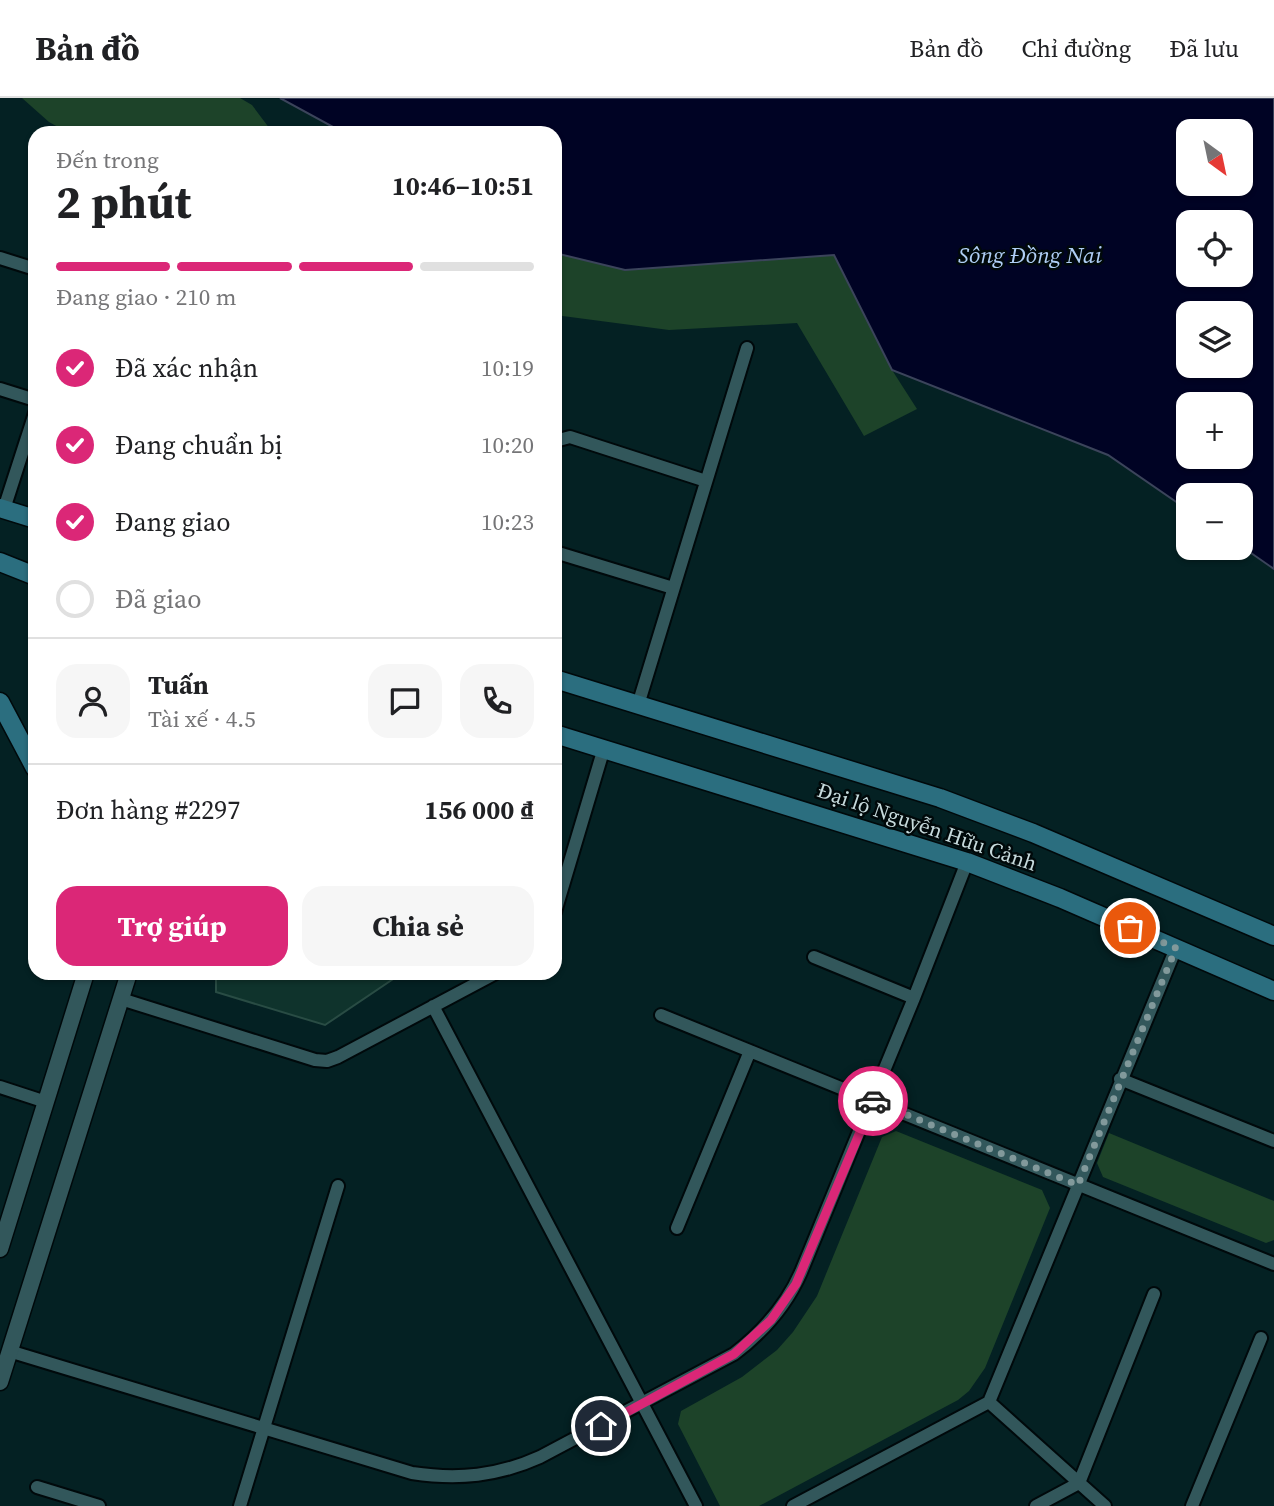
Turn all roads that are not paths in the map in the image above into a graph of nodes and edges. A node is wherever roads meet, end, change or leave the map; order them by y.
1 (0, 258) edge
2 (28, 268) edge
3 (747, 348) dead end
4 (0, 389) edge
5 (28, 398) edge
6 (28, 433) edge
7 (562, 440) edge
8 (706, 481) junction
9 (2, 509) edge
10 (28, 517) edge
11 (562, 554) edge
12 (0, 562) edge
13 (28, 573) edge
14 (673, 588) junction
15 (562, 681) edge
16 (0, 702) edge
17 (638, 705) junction
18 (562, 736) edge
19 (604, 748) junction
20 (28, 755) edge
21 (967, 862) junction
22 (562, 889) edge
23 (1274, 936) edge
24 (1176, 948) junction
25 (814, 957) dead end
26 (84, 980) edge
27 (127, 980) edge
28 (483, 980) edge
29 (1274, 991) edge
30 (914, 998) junction
31 (121, 999) junction
32 (433, 1006) junction
33 (661, 1015) dead end
34 (750, 1051) junction
35 (1121, 1079) junction
36 (0, 1087) edge
37 (46, 1101) junction
38 (872, 1101) junction
39 (1274, 1141) edge
40 (1078, 1185) junction
41 (338, 1186) dead end
42 (677, 1228) dead end
43 (0, 1249) edge
44 (1274, 1265) edge
45 (1154, 1294) dead end
46 (1261, 1338) dead end
47 (5, 1350) edge
48 (0, 1382) edge
49 (989, 1402) junction
50 (642, 1404) junction
51 (264, 1429) junction
52 (1079, 1483) junction
53 (37, 1487) dead end
54 (99, 1506) edge
55 (240, 1506) edge
56 (696, 1506) edge
57 (793, 1506) edge
58 (1036, 1506) edge
59 (1105, 1506) edge
60 (1192, 1506) edge

1 - 2 street
3 - 8 street
4 - 5 street
6 - 9 street
7 - 8 street
8 - 14 street
9 - 10 main road
11 - 14 street
12 - 13 main road
14 - 17 street
15 - 17 main road, Đại lộ Nguyễn Hữu Cảnh
16 - 20 main road
17 - 23 main road, Đại lộ Nguyễn Hữu Cảnh
18 - 19 main road, Đại lộ Nguyễn Hữu Cảnh
19 - 21 main road, Đại lộ Nguyễn Hữu Cảnh
19 - 22 street
21 - 24 main road, Đại lộ Nguyễn Hữu Cảnh
21 - 30 street
24 - 29 main road, Đại lộ Nguyễn Hữu Cảnh
24 - 35 street
25 - 30 street
26 - 37 street
27 - 31 street
28 - 32 street
30 - 38 street
31 - 32 street
31 - 47 street
32 - 50 street
33 - 34 street
34 - 38 street
34 - 42 street
35 - 39 street
35 - 40 street
36 - 37 street
37 - 43 street
38 - 40 street
38 - 50 street
40 - 44 street
40 - 49 street
41 - 51 street
45 - 52 street
46 - 60 street
47 - 48 street
47 - 51 street
49 - 52 street
49 - 57 street
50 - 51 street
50 - 56 street
51 - 55 street
52 - 58 street
52 - 59 street
53 - 54 street

